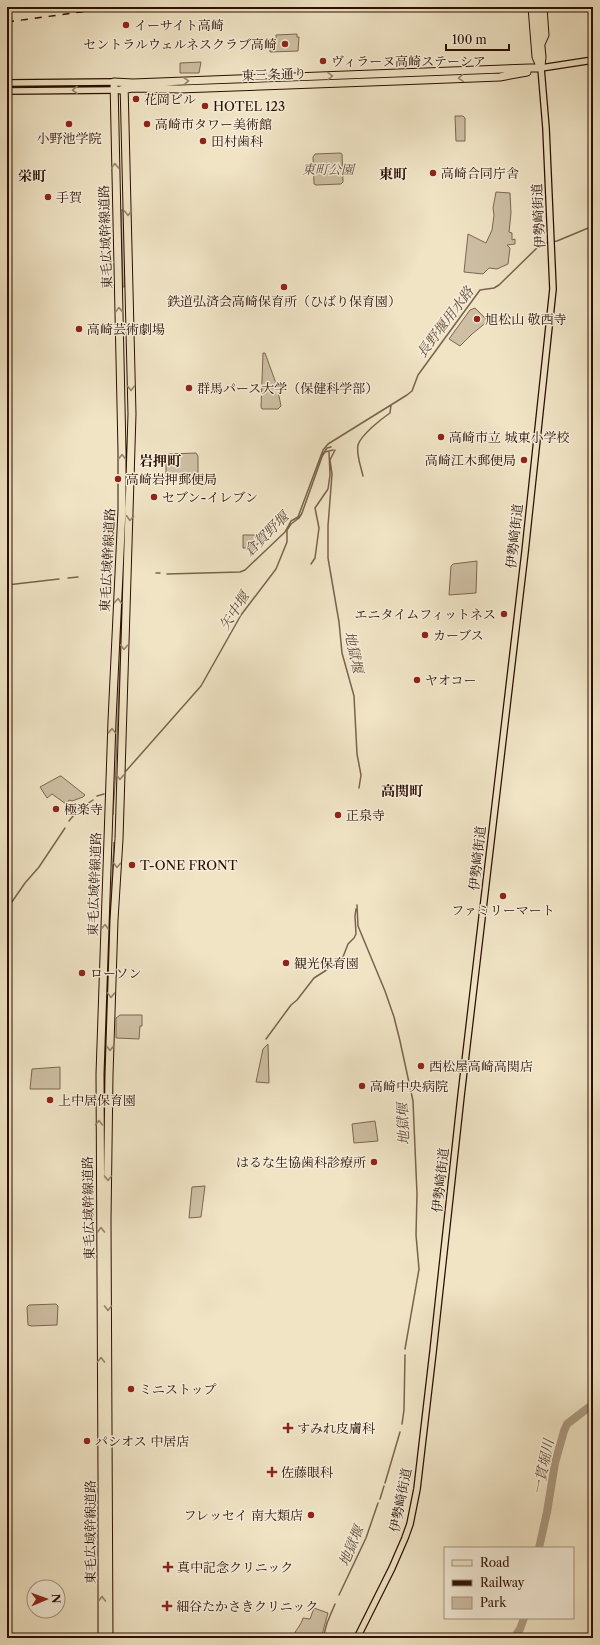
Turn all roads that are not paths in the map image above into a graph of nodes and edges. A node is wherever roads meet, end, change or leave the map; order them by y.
1 (528, 7) edge
2 (532, 7) edge
3 (537, 7) edge
4 (543, 7) edge
5 (538, 44) junction
6 (593, 60) edge
7 (541, 68) junction
8 (7, 82) edge
9 (114, 86) junction
10 (124, 86) junction
11 (7, 91) edge
12 (102, 1638) edge
13 (108, 1638) edge
14 (357, 1638) edge

1 - 5 highway
2 - 5 highway, 伊勢崎街道
3 - 5 highway, 伊勢崎街道
4 - 5 highway
5 - 7 highway, 伊勢崎街道
6 - 7 main road, 東三条通り
7 - 10 highway, 東三条通り
7 - 14 main road, 伊勢崎街道
8 - 9 main road, 東三条通り
9 - 10 highway, 東三条通り
9 -> 11 main road, 東三条通り
12 -> 9 highway, 東毛広域幹線道路
10 -> 13 highway, 東毛広域幹線道路

